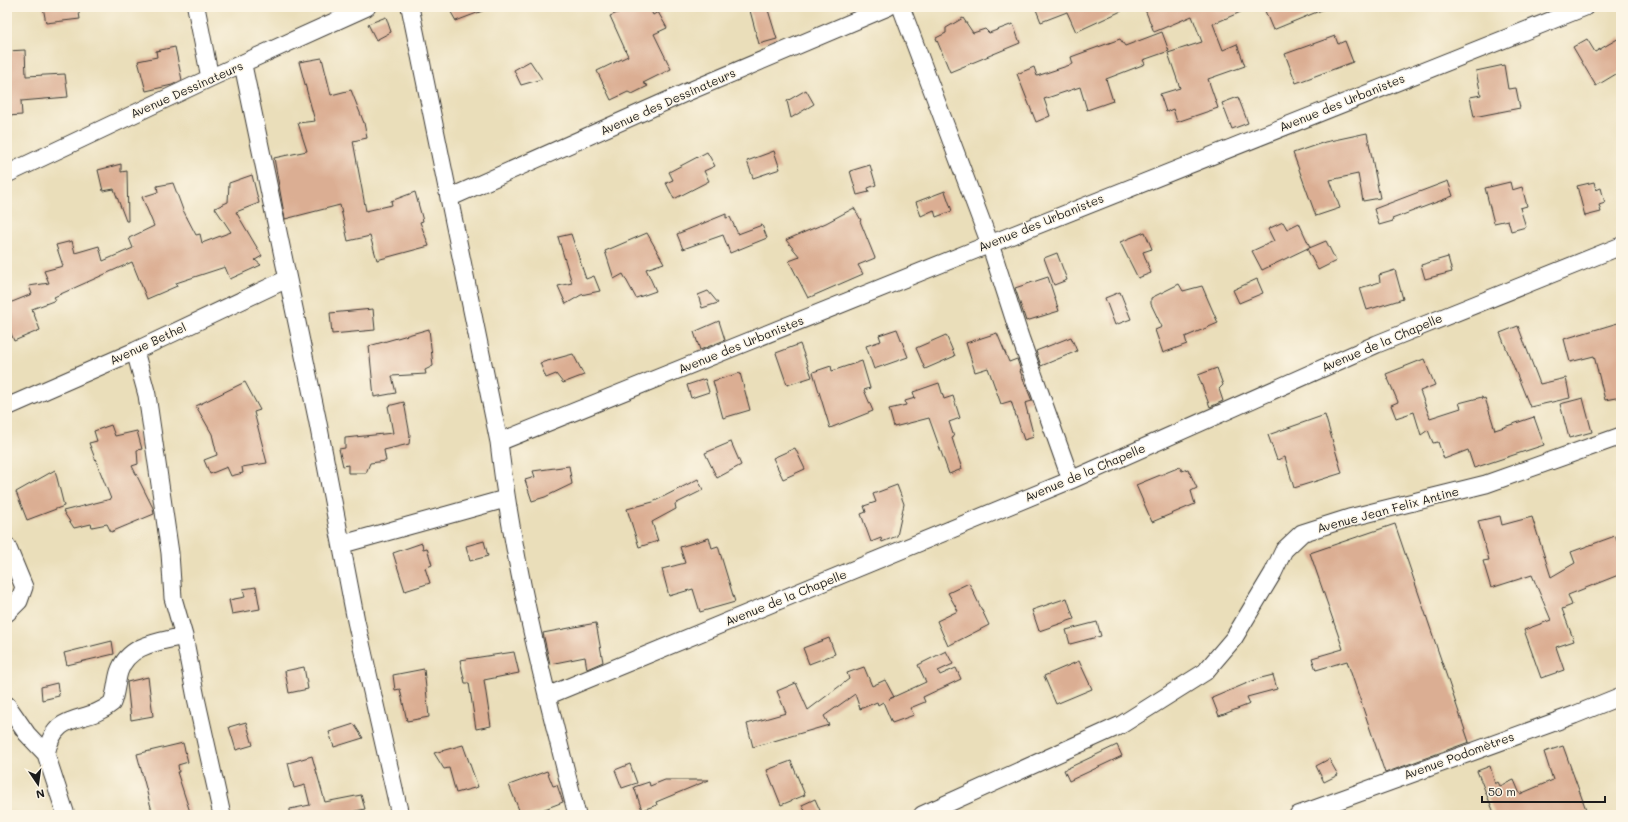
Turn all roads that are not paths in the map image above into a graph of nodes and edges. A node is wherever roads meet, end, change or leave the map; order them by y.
1 (196, 7) edge
2 (367, 7) edge
3 (410, 7) edge
4 (888, 7) edge
5 (901, 7) edge
6 (1585, 7) edge
7 (243, 65) junction
8 (210, 78) junction
9 (7, 174) edge
10 (449, 198) junction
11 (990, 244) junction
12 (1621, 246) edge
13 (287, 279) junction
14 (135, 351) junction
15 (7, 407) edge
16 (1621, 436) edge
17 (499, 442) junction
18 (1071, 480) junction
19 (505, 499) junction
20 (343, 544) junction
21 (7, 546) edge
22 (7, 613) edge
23 (184, 636) junction
24 (547, 696) junction
25 (1621, 696) edge
26 (7, 705) edge
27 (46, 754) junction
28 (66, 815) edge
29 (222, 815) edge
30 (400, 815) edge
31 (577, 815) edge
32 (922, 815) edge
33 (1298, 815) edge

1 - 8 street
2 - 7 street, Avenue Dessinateurs
3 - 10 street
4 - 10 street, Avenue des Dessinateurs
5 - 11 street
6 - 11 street, Avenue des Urbanistes
7 - 8 street, Avenue Dessinateurs
7 - 13 street
8 - 9 street, Avenue Dessinateurs
10 - 17 street
11 - 17 street, Avenue des Urbanistes
11 - 18 street
12 - 18 street, Avenue de la Chapelle
13 - 14 street, Avenue Bethel
13 - 20 street
14 - 15 street, Avenue Bethel
14 - 23 street
16 - 32 street, Avenue Jean Felix Antine
17 - 19 street
18 - 24 street, Avenue de la Chapelle
19 - 20 street
19 - 24 street
20 - 30 street
21 - 22 street
23 - 27 street
23 - 29 street
24 - 31 street
25 - 33 street, Avenue Podomètres
26 - 27 street
27 - 28 street

